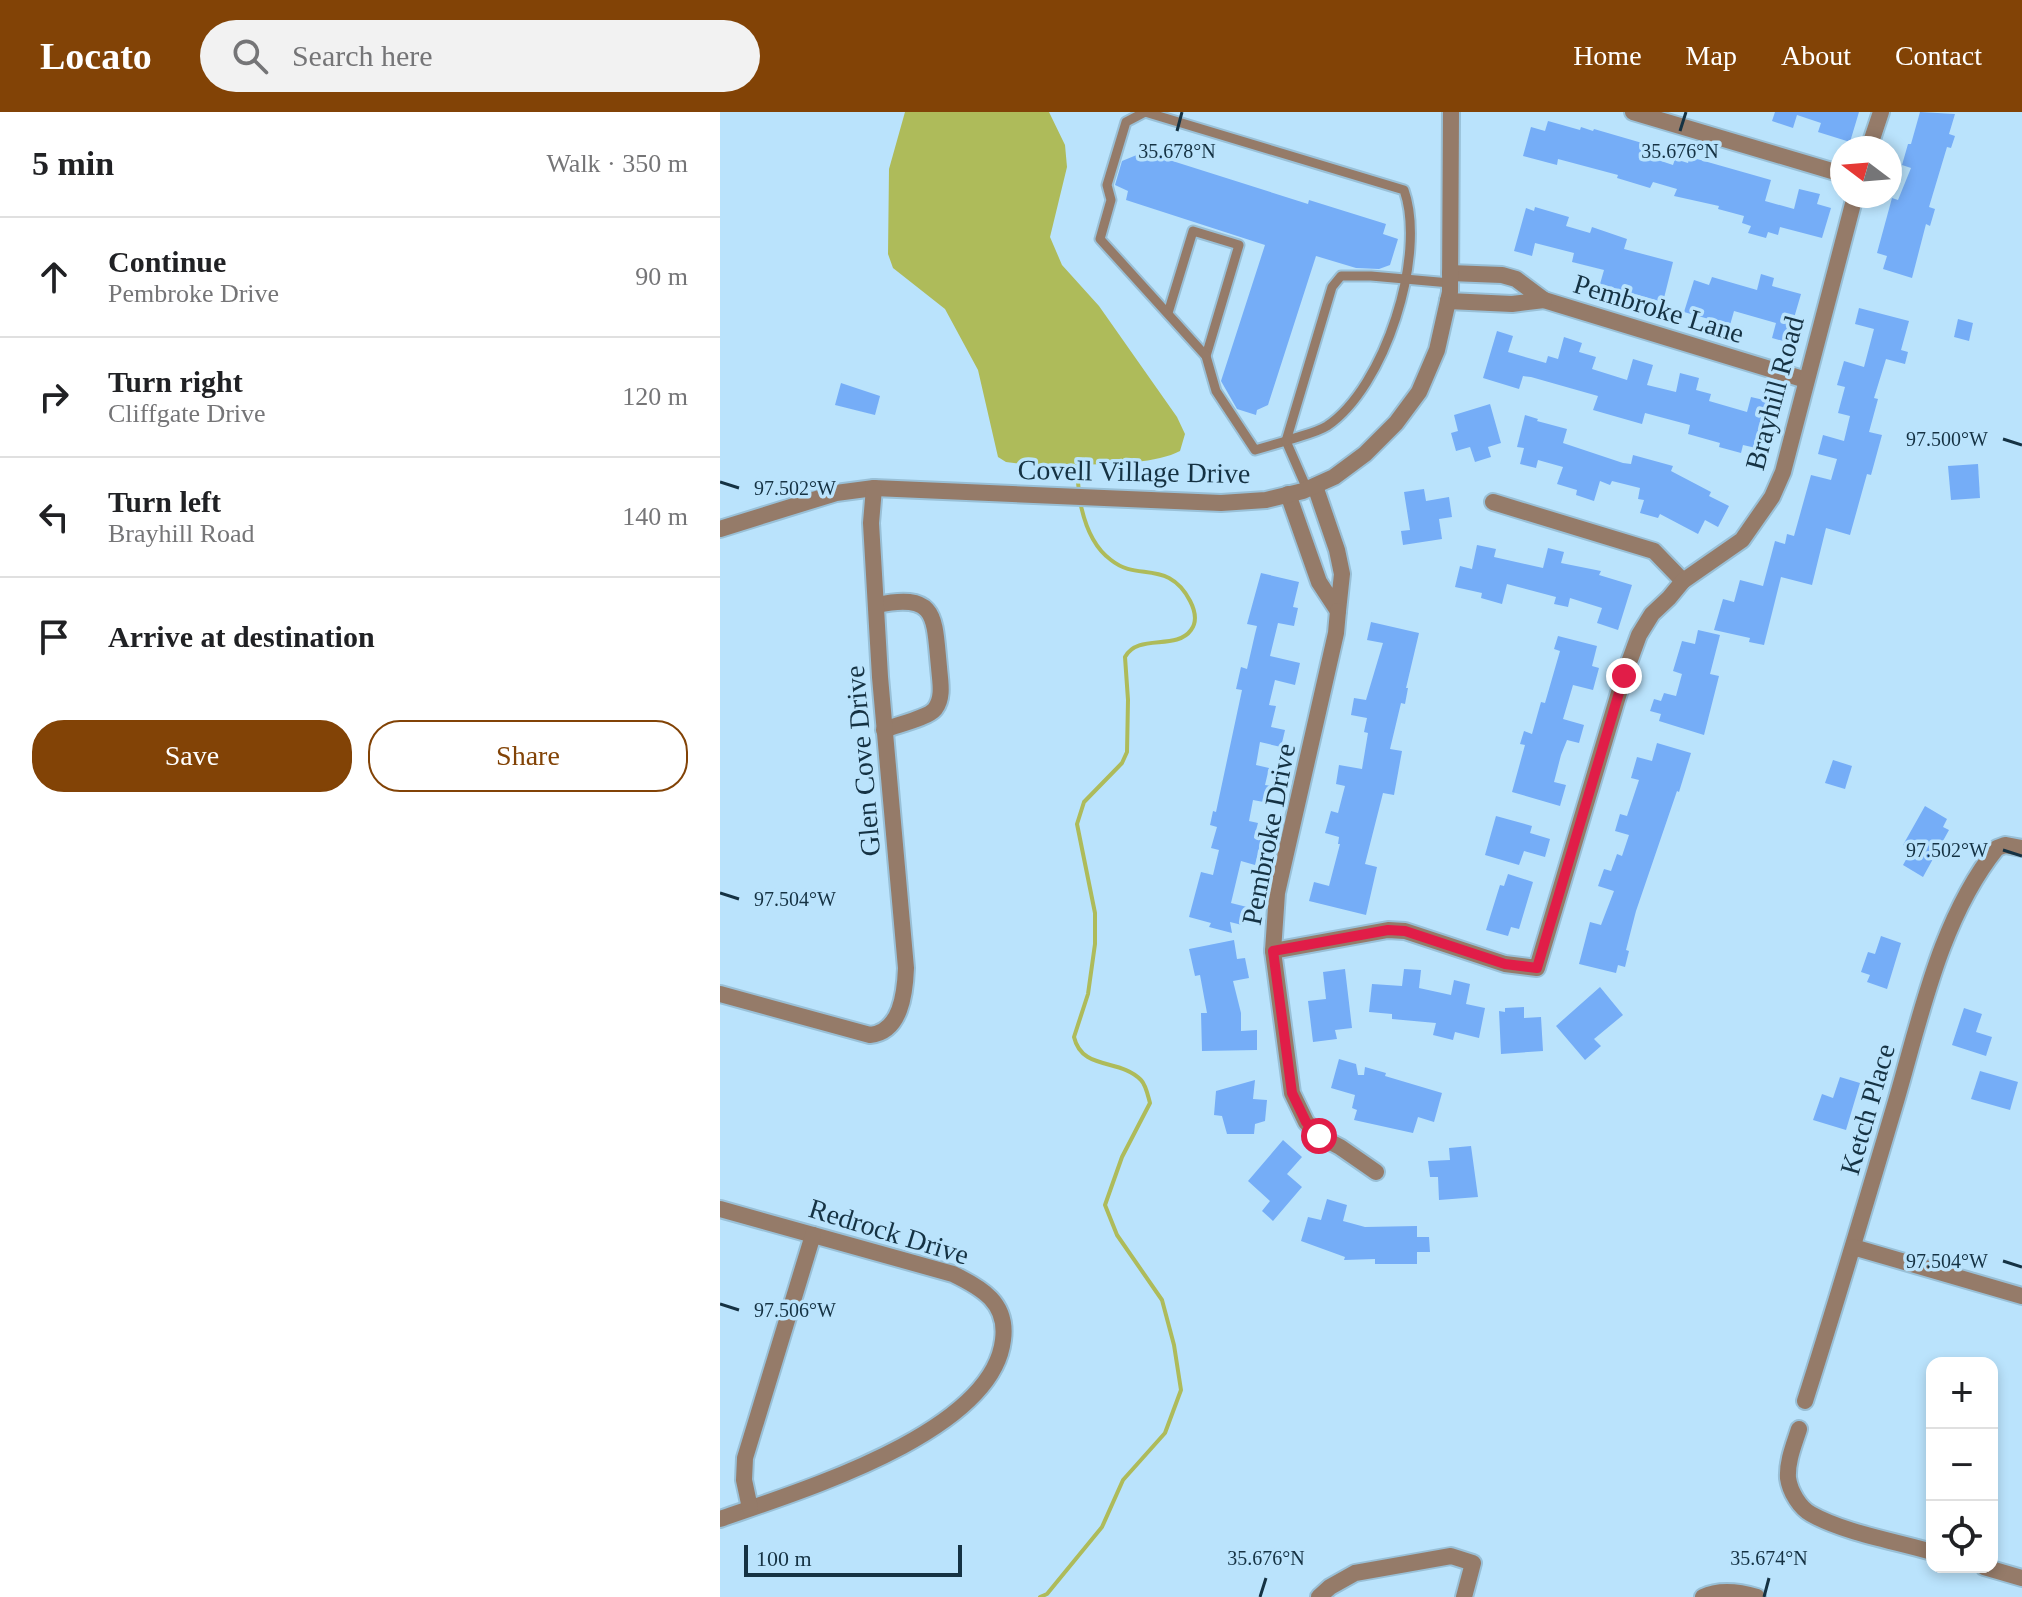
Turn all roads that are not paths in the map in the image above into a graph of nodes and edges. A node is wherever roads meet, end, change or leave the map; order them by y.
1 (1451, 112) edge
2 (1633, 112) edge
3 (1881, 112) edge
4 (1873, 136) edge
5 (1830, 170) edge
6 (1852, 208) edge
7 (1502, 275) junction
8 (1450, 278) junction
9 (1404, 280) junction
10 (1544, 300) junction
11 (1448, 301) junction
12 (1501, 302) junction
13 (1168, 313) junction
14 (1206, 356) junction
15 (1806, 380) junction
16 (1286, 441) junction
17 (874, 488) junction
18 (1311, 488) junction
19 (1288, 494) junction
20 (1493, 502) dead end
21 (720, 529) edge
22 (1337, 550) junction
23 (1312, 560) junction
24 (1683, 581) junction
25 (877, 605) junction
26 (1338, 611) junction
27 (884, 730) junction
28 (2022, 848) edge
29 (1273, 951) junction
30 (720, 994) edge
31 (1376, 1172) dead end
32 (720, 1209) edge
33 (813, 1235) junction
34 (1853, 1247) junction
35 (2022, 1296) edge
36 (1805, 1401) dead end
37 (1799, 1429) dead end
38 (750, 1508) junction
39 (720, 1519) edge
40 (1926, 1550) edge
41 (1998, 1571) edge
42 (2022, 1578) edge
43 (1319, 1597) edge
44 (1464, 1597) edge
45 (1703, 1597) edge
46 (1757, 1597) edge

1 - 8 street, Covell Village Drive
2 - 5 street
3 - 4 street
6 - 15 street, Brayhill Road
7 - 8 street, Pembroke Lane
7 - 10 street, Pembroke Lane
7 - 12 street
8 - 9 lane
8 - 11 street, Covell Village Drive
9 - 13 lane
9 - 16 lane
9 - 16 lane
10 - 12 street, Pembroke Lane
10 - 15 street, Pembroke Lane
11 - 12 street, Pembroke Lane
11 - 18 street, Covell Village Drive
13 - 14 lane
13 - 14 lane
14 - 16 lane
15 - 24 street, Brayhill Road
16 - 18 lane
17 - 19 street, Covell Village Drive
17 - 21 street, Covell Village Drive
17 - 25 street, Glen Cove Drive
18 - 19 street, Covell Village Drive
18 - 22 street, Pembroke Drive
19 - 23 street
20 - 24 street
22 - 23 street
22 - 26 street, Pembroke Drive
23 - 26 street
24 - 29 street, Brayhill Road
25 - 27 street, Glen Cove Drive
25 - 27 street
26 - 29 street, Pembroke Drive
27 - 30 street, Glen Cove Drive
28 - 34 street, Ketch Place
29 - 31 street, Pembroke Drive
32 - 33 street, Redrock Drive
33 - 38 street
33 - 38 street, Redrock Drive
34 - 35 street
34 - 36 street, Ketch Place
37 - 40 street
38 - 39 street
41 - 42 street
43 - 44 street
45 - 46 street

